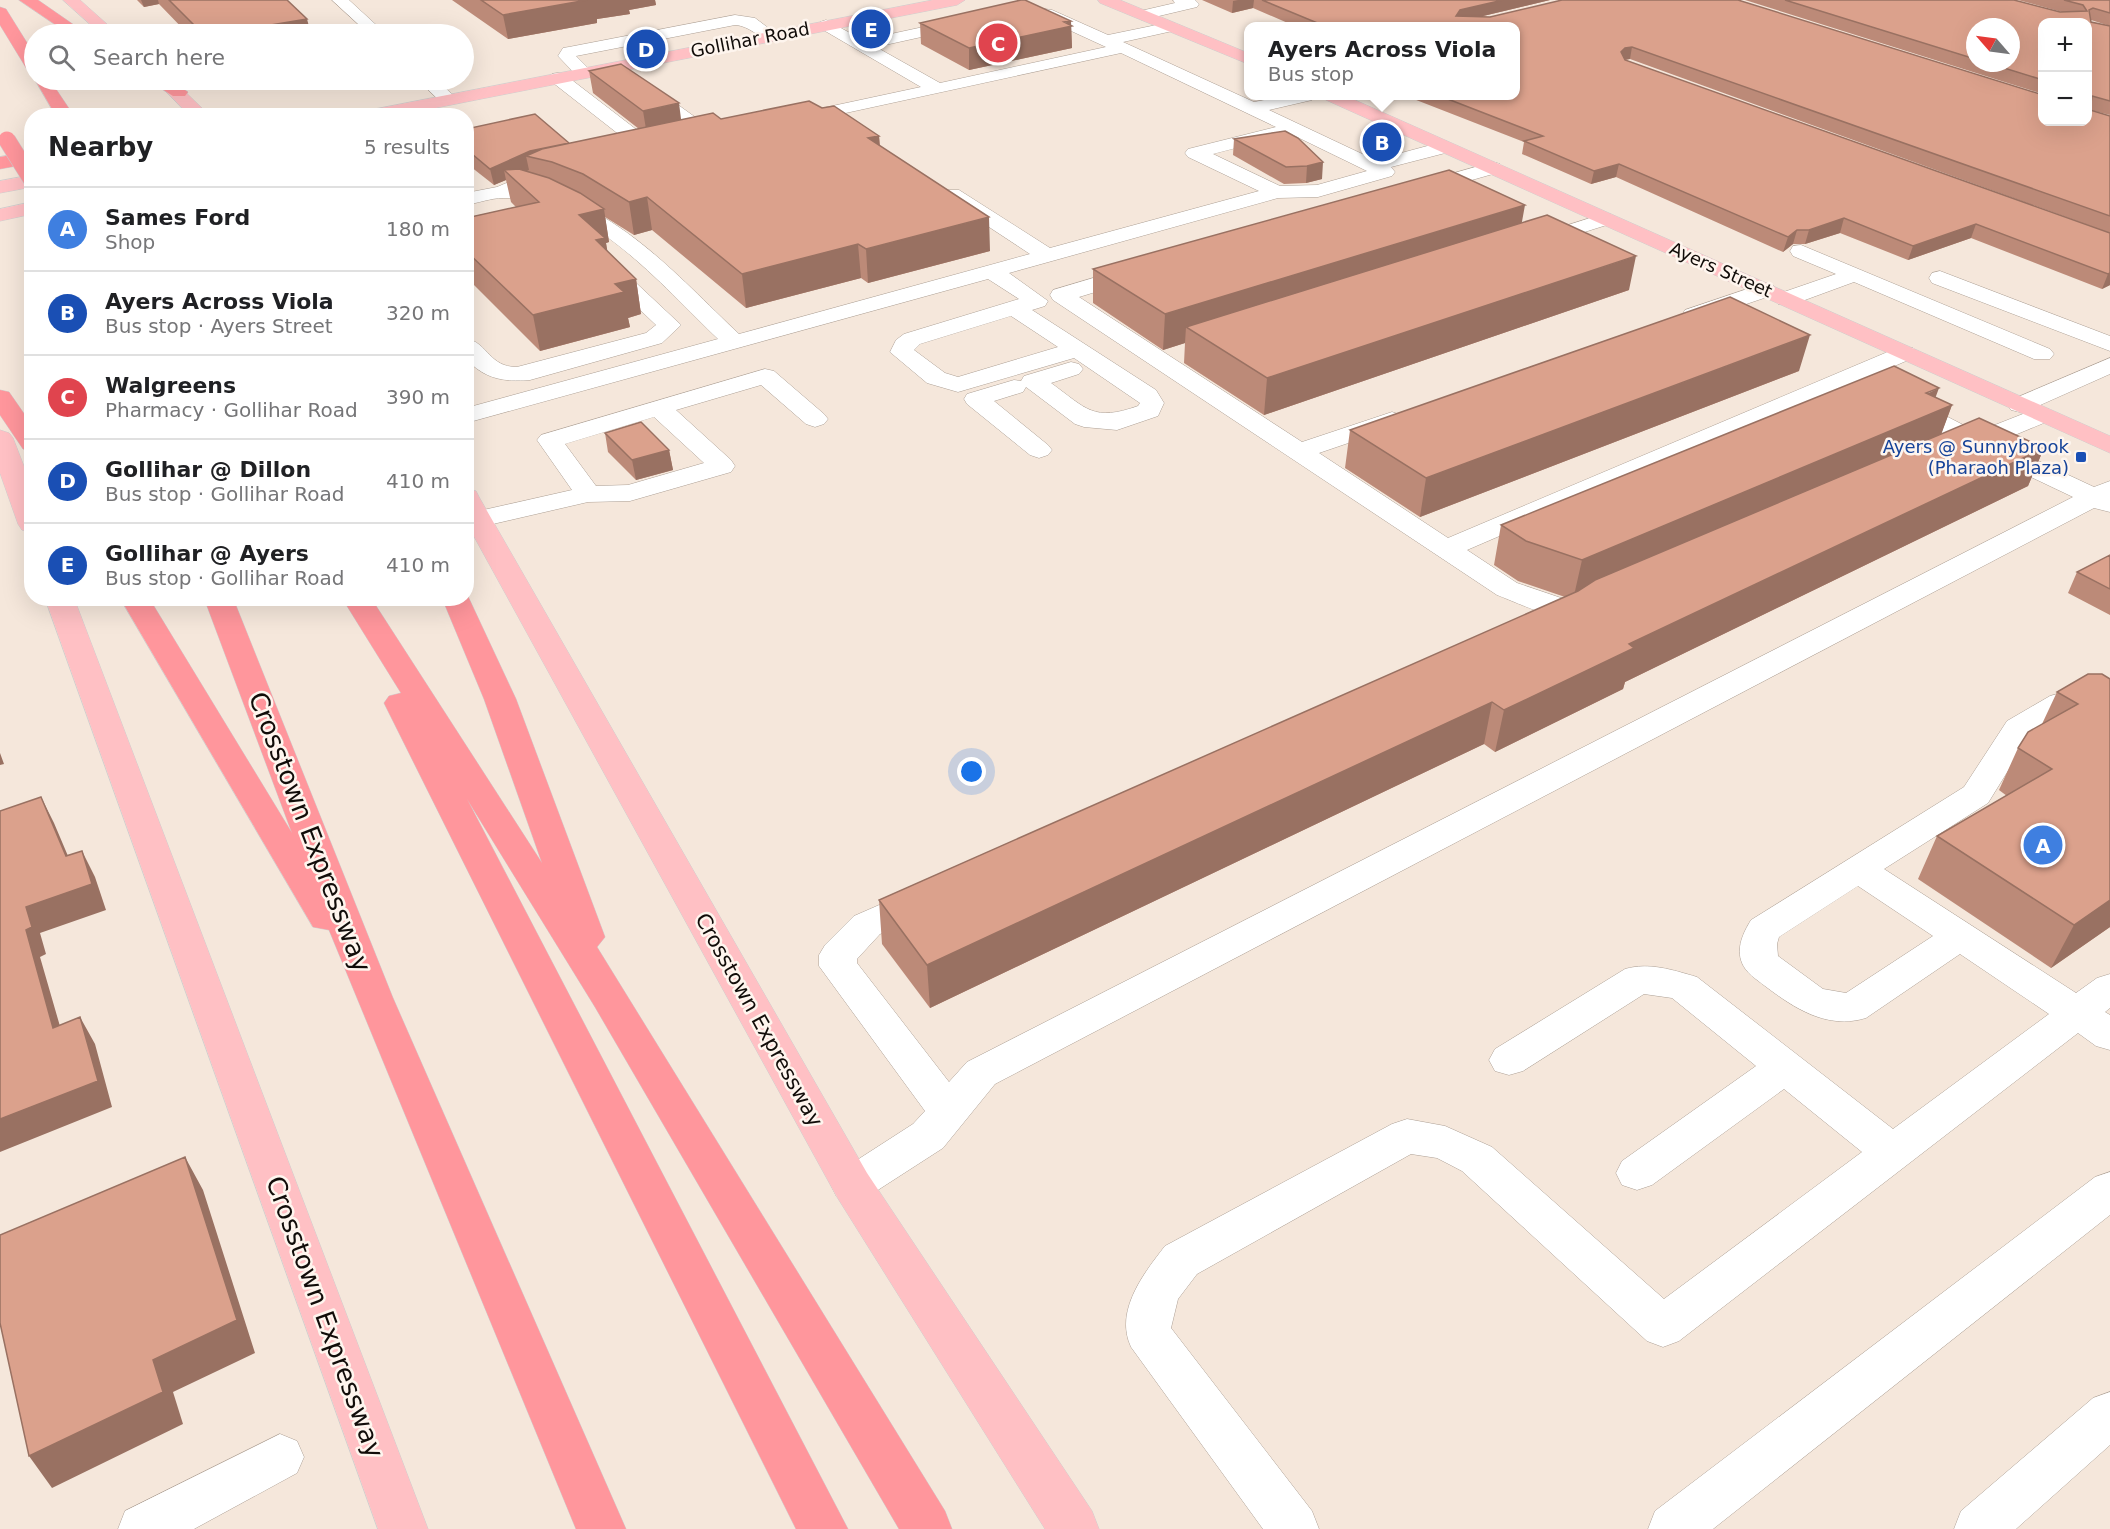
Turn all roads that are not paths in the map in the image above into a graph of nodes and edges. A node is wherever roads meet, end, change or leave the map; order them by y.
1 (27, 0) edge
2 (71, 0) edge
3 (340, 0) edge
4 (957, 0) edge
5 (1106, 0) edge
6 (1192, 3) edge
7 (722, 8) dead end
8 (0, 12) edge
9 (1018, 12) edge
10 (1142, 15) junction
11 (984, 19) edge
12 (743, 20) junction
13 (64, 24) edge
14 (99, 24) edge
15 (367, 24) edge
16 (826, 26) junction
17 (1171, 27) junction
18 (771, 36) junction
19 (1107, 40) junction
20 (861, 45) junction
21 (1123, 48) junction
22 (24, 51) edge
23 (1244, 57) edge
24 (602, 69) junction
25 (584, 73) junction
26 (558, 78) junction
27 (600, 88) edge
28 (937, 88) junction
29 (48, 90) edge
30 (176, 90) edge
31 (176, 90) edge
32 (438, 90) edge
33 (179, 92) junction
34 (578, 93) junction
35 (448, 99) junction
36 (1288, 100) edge
37 (1341, 100) edge
38 (59, 108) edge
39 (193, 108) edge
40 (404, 108) edge
41 (1252, 108) junction
42 (826, 112) junction
43 (780, 122) edge
44 (1293, 128) junction
45 (854, 130) edge
46 (3, 134) edge
47 (723, 135) edge
48 (1446, 147) junction
49 (632, 154) edge
50 (24, 158) edge
51 (0, 163) edge
52 (1373, 166) junction
53 (24, 167) edge
54 (1492, 168) junction
55 (541, 174) edge
56 (24, 182) edge
57 (0, 187) edge
58 (940, 187) edge
59 (503, 192) junction
60 (1277, 192) junction
61 (1401, 195) edge
62 (474, 198) edge
63 (474, 199) edge
64 (24, 210) edge
65 (0, 214) edge
66 (501, 215) edge
67 (1606, 219) junction
68 (1513, 248) edge
69 (1801, 251) dead end
70 (1049, 257) junction
71 (1165, 263) edge
72 (993, 272) junction
73 (1855, 274) junction
74 (1940, 278) dead end
75 (626, 286) edge
76 (1775, 295) junction
77 (1014, 308) junction
78 (1672, 322) edge
79 (734, 342) junction
80 (2110, 344) edge
81 (474, 353) edge
82 (1905, 353) junction
83 (2042, 354) dead end
84 (1086, 355) junction
85 (2110, 365) edge
86 (543, 369) junction
87 (1851, 376) junction
88 (1033, 381) junction
89 (563, 389) junction
90 (967, 392) junction
91 (0, 398) edge
92 (527, 399) junction
93 (2019, 405) junction
94 (659, 408) junction
95 (1411, 413) edge
96 (474, 414) edge
97 (2042, 415) junction
98 (815, 418) dead end
99 (24, 432) edge
100 (0, 438) edge
101 (550, 440) junction
102 (1973, 440) junction
103 (2110, 445) edge
104 (1039, 450) dead end
105 (1298, 452) junction
106 (1941, 454) edge
107 (588, 494) junction
108 (2104, 497) edge
109 (24, 502) edge
110 (474, 508) edge
111 (474, 510) edge
112 (1446, 549) junction
113 (1607, 598) edge
114 (62, 606) edge
115 (139, 606) edge
116 (221, 606) edge
117 (351, 606) edge
118 (361, 606) edge
119 (459, 606) edge
120 (1574, 612) junction
121 (1535, 633) edge
122 (2110, 704) edge
123 (1858, 869) junction
124 (954, 887) edge
125 (1960, 936) junction
126 (2110, 988) edge
127 (609, 997) junction
128 (374, 998) junction
129 (2093, 1024) edge
130 (1509, 1060) dead end
131 (1785, 1067) junction
132 (948, 1112) junction
133 (1893, 1153) junction
134 (1637, 1173) dead end
135 (852, 1185) junction
136 (2110, 1190) edge
137 (2110, 1414) edge
138 (280, 1457) dead end
139 (143, 1529) edge
140 (404, 1529) edge
141 (601, 1529) edge
142 (823, 1529) edge
143 (927, 1529) edge
144 (1074, 1529) edge
145 (1294, 1529) edge
146 (1673, 1529) edge
147 (1979, 1529) edge

1 - 13 highway
2 - 14 main road
3 - 15 street
4 - 16 main road, Gollihar Road
5 - 10 main road
6 - 10 street
7 - 12 street
8 - 22 highway
9 - 19 street
10 - 17 main road
11 - 20 street
12 - 18 street
12 - 25 street
16 - 18 main road, Gollihar Road
16 - 20 street
17 - 19 street
17 - 23 main road
18 - 24 main road, Gollihar Road
19 - 21 street
20 - 28 street
21 - 28 street
21 - 41 street
24 - 25 main road, Gollihar Road
24 - 34 street
25 - 26 main road, Gollihar Road
26 - 34 street
26 - 35 main road, Gollihar Road
27 - 34 street
28 - 42 street
29 - 38 highway
30 - 33 highway
31 - 33 main road
32 - 35 street
33 - 39 main road
35 - 40 main road, Gollihar Road
36 - 41 street
37 - 48 main road, Ayers Street
41 - 44 street
42 - 43 street
42 - 45 street
44 - 52 street
44 - 60 street
46 - 53 highway, bridge
47 - 49 street
48 - 52 street
48 - 54 main road, Ayers Street
50 - 51 highway
52 - 60 street
54 - 61 street
54 - 67 main road, Ayers Street
55 - 59 street
56 - 57 main road
58 - 70 street
59 - 62 street
59 - 79 street
60 - 70 street
63 - 66 street
64 - 65 main road
67 - 68 street
67 - 76 main road, Ayers Street
69 - 73 street
70 - 72 street
71 - 105 street
72 - 77 street
72 - 79 street
73 - 76 street
73 - 83 street
74 - 80 street
75 - 86 street
76 - 78 street
76 - 82 main road, Ayers Street
77 - 84 street
77 - 90 street
79 - 89 street
81 - 86 street
82 - 87 street
82 - 93 main road, Ayers Street
84 - 88 street
84 - 88 street
84 - 90 street
85 - 93 street
86 - 89 street
87 - 102 street
87 - 112 street
88 - 90 street
89 - 92 street
90 - 104 street
91 - 99 highway
92 - 96 street
92 - 101 street
93 - 97 main road, Ayers Street
94 - 98 street
94 - 101 street
94 - 107 street
95 - 105 street
97 - 102 street
97 - 103 main road, Ayers Street
100 - 109 main road
101 - 107 street
102 - 106 street
102 - 108 street
105 - 112 street
107 - 110 street
108 - 132 street
111 - 135 main road, Crosstown Expressway
112 - 120 street
113 - 120 street
114 - 140 main road, Crosstown Expressway
115 - 128 highway
116 - 128 highway, Crosstown Expressway
117 - 142 highway
118 - 127 highway
119 - 127 highway
120 - 121 street
122 - 123 street
123 - 125 street
123 - 125 street
124 - 132 street
125 - 129 street
126 - 129 street
127 - 143 highway
128 - 141 highway, Crosstown Expressway
129 - 133 street
130 - 131 street
131 - 133 street
131 - 134 street
132 - 135 street
133 - 145 street
135 - 144 main road, Crosstown Expressway
136 - 146 street
137 - 147 street
138 - 139 street

